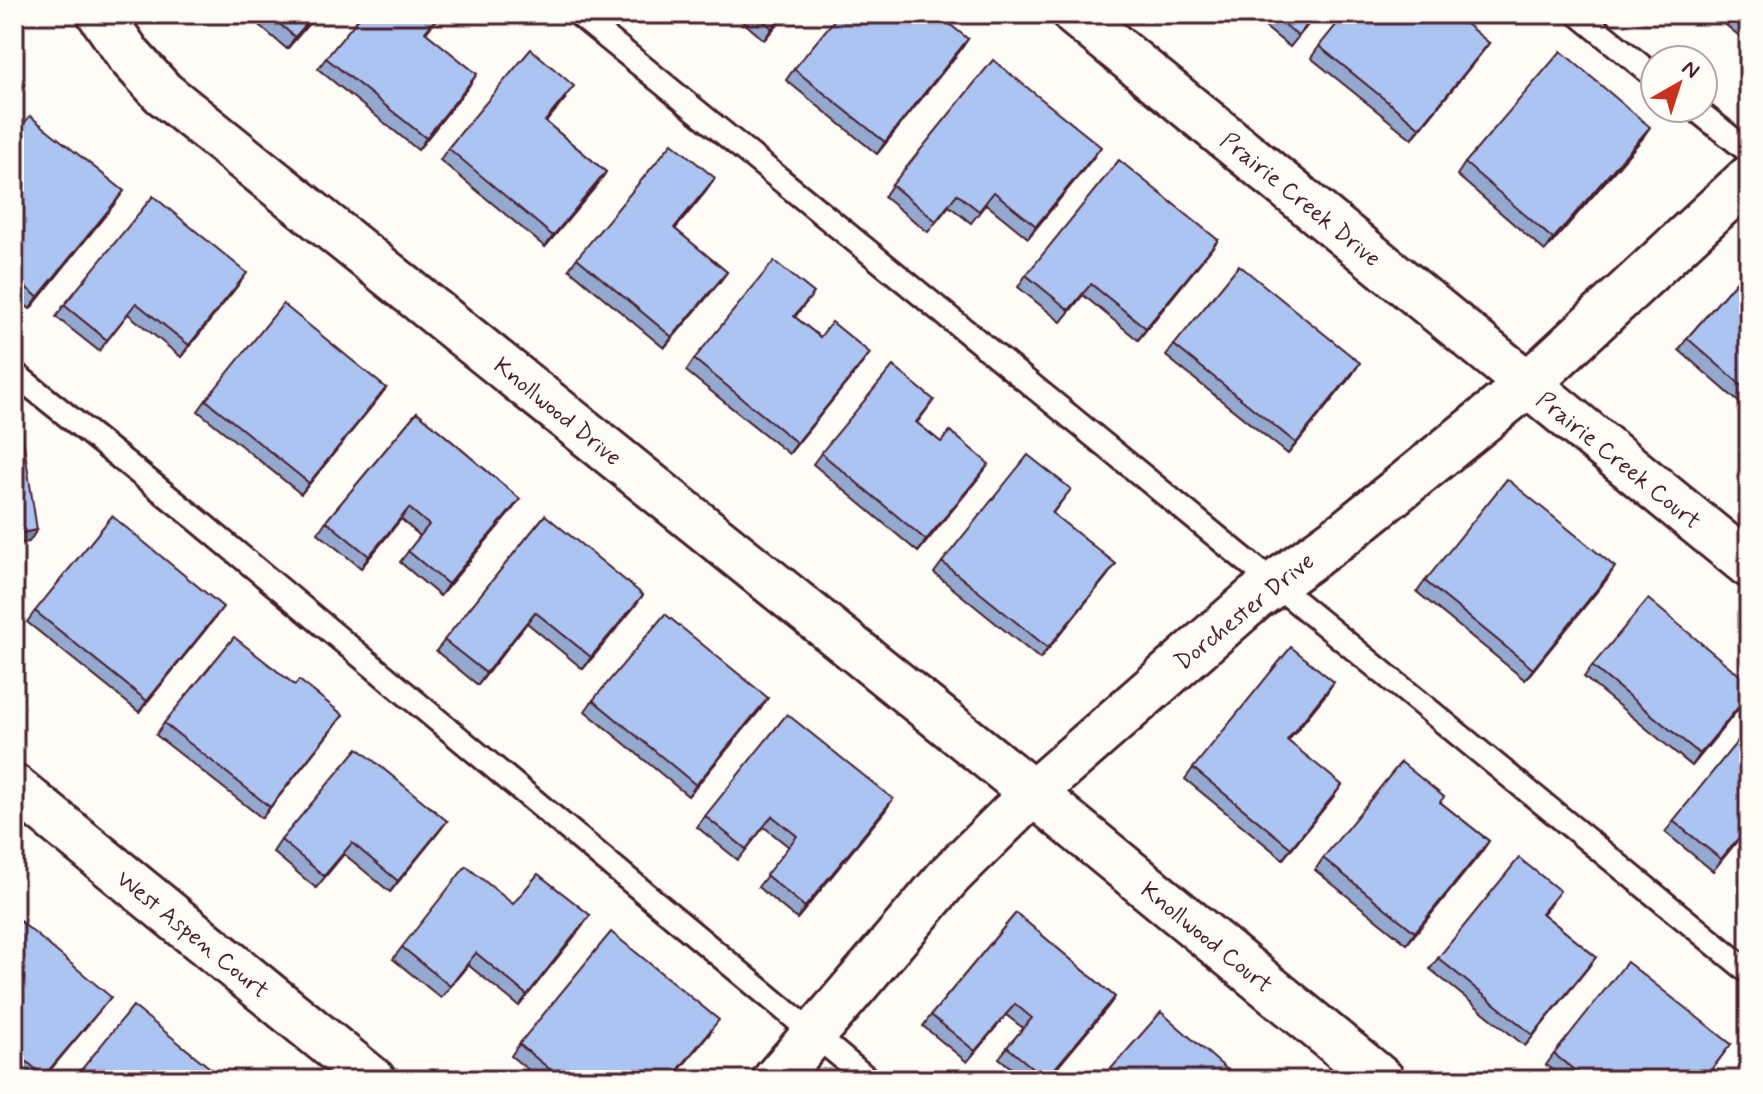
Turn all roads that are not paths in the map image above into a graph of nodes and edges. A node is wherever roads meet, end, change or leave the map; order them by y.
1 (100, 14) edge
2 (578, 14) edge
3 (1075, 14) edge
4 (1578, 14) edge
5 (1639, 64) edge
6 (1714, 124) edge
7 (1749, 152) edge
8 (1749, 178) edge
9 (14, 373) edge
10 (1527, 385) junction
11 (1749, 565) edge
12 (1276, 582) junction
13 (14, 787) edge
14 (1033, 793) junction
15 (1749, 972) edge
16 (813, 1034) junction
17 (373, 1080) edge
18 (775, 1080) edge
19 (869, 1080) edge
20 (1382, 1080) edge

1 - 14 street, Knollwood Drive
2 - 12 lane
3 - 10 street, Prairie Creek Drive
4 - 5 lane
6 - 7 lane
8 - 10 street, Dorchester Drive
9 - 16 lane
10 - 11 street, Prairie Creek Court
10 - 12 street, Dorchester Drive
12 - 14 street, Dorchester Drive
12 - 15 lane
13 - 17 street, West Aspen Court
14 - 16 street, Dorchester Drive
14 - 20 street, Knollwood Court
16 - 18 street, Dorchester Drive
16 - 19 lane

